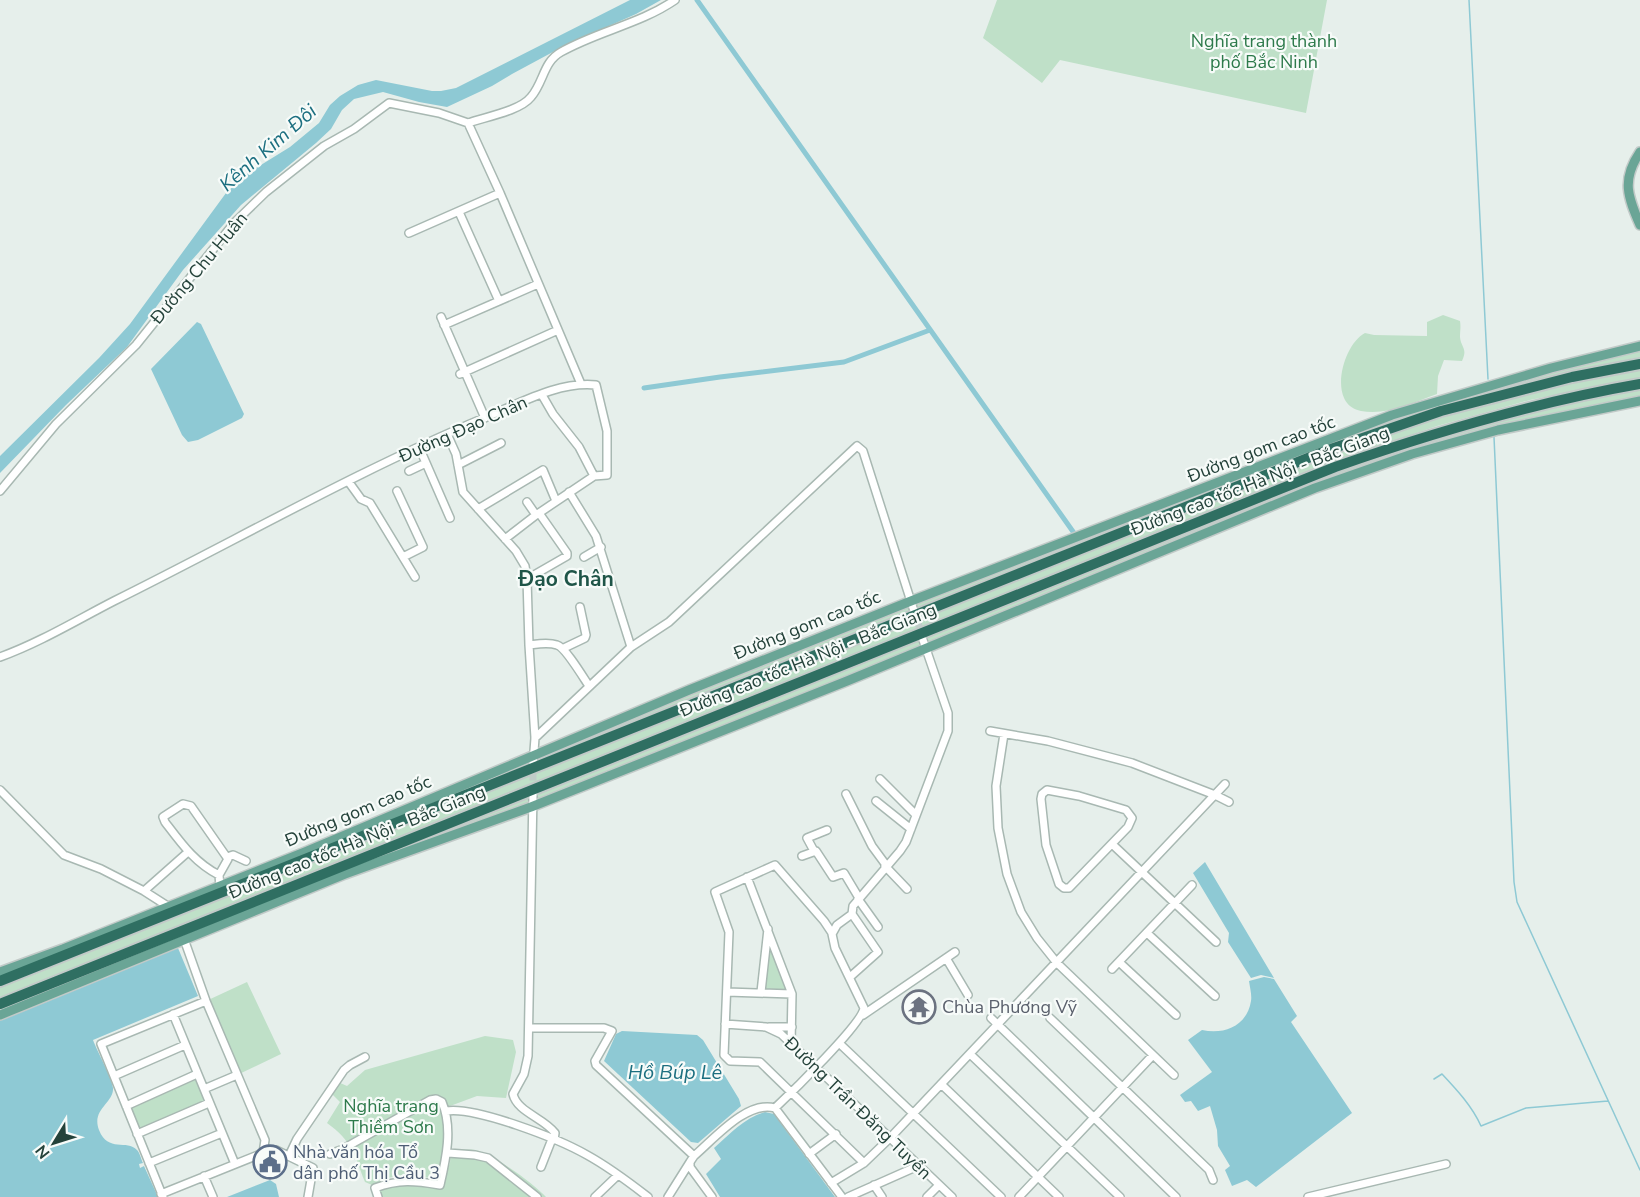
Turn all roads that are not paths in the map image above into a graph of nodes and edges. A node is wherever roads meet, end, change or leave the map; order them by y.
1 (675, 0) edge
2 (468, 123) junction
3 (1640, 152) edge
4 (500, 193) junction
5 (459, 212) junction
6 (1640, 225) edge
7 (409, 233) dead end
8 (538, 284) junction
9 (499, 301) junction
10 (558, 330) junction
11 (1640, 346) edge
12 (1640, 362) edge
13 (463, 373) junction
14 (581, 384) junction
15 (1640, 386) edge
16 (542, 394) junction
17 (1640, 401) edge
18 (485, 418) junction
19 (447, 434) junction
20 (501, 443) dead end
21 (420, 447) junction
22 (426, 463) junction
23 (458, 465) junction
24 (409, 471) dead end
25 (594, 476) junction
26 (348, 481) junction
27 (0, 491) edge
28 (397, 491) dead end
29 (569, 492) junction
30 (556, 501) junction
31 (527, 502) dead end
32 (478, 509) junction
33 (538, 514) junction
34 (450, 518) dead end
35 (505, 539) junction
36 (601, 547) junction
37 (403, 557) junction
38 (584, 557) dead end
39 (415, 577) dead end
40 (527, 579) junction
41 (913, 606) junction
42 (580, 607) dead end
43 (925, 644) junction
44 (529, 645) junction
45 (631, 647) junction
46 (564, 648) junction
47 (0, 657) edge
48 (589, 686) junction
49 (990, 731) dead end
50 (1004, 734) junction
51 (535, 738) junction
52 (533, 760) junction
53 (880, 779) dead end
54 (1226, 784) dead end
55 (0, 790) edge
56 (532, 794) tunnel mouth
57 (846, 794) dead end
58 (1215, 795) junction
59 (876, 801) dead end
60 (1228, 802) dead end
61 (531, 807) junction
62 (916, 815) junction
63 (911, 829) junction
64 (827, 830) dead end
65 (1112, 844) junction
66 (814, 851) junction
67 (188, 852) junction
68 (802, 856) dead end
69 (227, 857) junction
70 (246, 861) dead end
71 (886, 866) junction
72 (1143, 873) junction
73 (219, 875) junction
74 (747, 877) junction
75 (1192, 885) dead end
76 (220, 887) junction
77 (907, 889) dead end
78 (144, 891) junction
79 (859, 898) junction
80 (1174, 903) junction
81 (169, 907) junction
82 (852, 914) junction
83 (878, 927) dead end
84 (768, 928) junction
85 (832, 933) junction
86 (1147, 933) junction
87 (184, 939) junction
88 (1216, 942) dead end
89 (955, 952) dead end
90 (946, 958) junction
91 (1119, 962) junction
92 (1057, 963) junction
93 (1112, 969) dead end
94 (0, 972) edge
95 (850, 977) junction
96 (0, 981) edge
97 (727, 992) junction
98 (761, 992) junction
99 (792, 994) junction
100 (968, 995) dead end
101 (1215, 996) dead end
102 (206, 1000) junction
103 (0, 1004) edge
104 (173, 1014) junction
105 (863, 1015) junction
106 (1176, 1015) dead end
107 (0, 1016) edge
108 (991, 1018) dead end
109 (1050, 1018) dead end
110 (725, 1024) junction
111 (998, 1024) junction
112 (766, 1027) junction
113 (792, 1027) junction
114 (530, 1028) junction
115 (839, 1043) junction
116 (791, 1044) junction
117 (185, 1045) junction
118 (970, 1054) junction
119 (1153, 1055) junction
120 (365, 1057) dead end
121 (816, 1067) junction
122 (197, 1074) junction
123 (237, 1075) junction
124 (1174, 1075) dead end
125 (114, 1076) junction
126 (941, 1084) junction
127 (1122, 1088) junction
128 (204, 1089) junction
129 (792, 1092) junction
130 (209, 1103) junction
131 (126, 1106) junction
132 (775, 1108) junction
133 (446, 1111) junction
134 (913, 1113) junction
135 (1095, 1118) junction
136 (222, 1133) junction
137 (137, 1134) junction
138 (836, 1134) junction
139 (890, 1138) junction
140 (553, 1140) junction
141 (1066, 1147) junction
142 (263, 1153) junction
143 (448, 1153) junction
144 (330, 1154) dead end
145 (809, 1154) junction
146 (289, 1156) junction
147 (692, 1159) junction
148 (149, 1163) junction
149 (864, 1163) junction
150 (235, 1164) junction
151 (1446, 1164) dead end
152 (918, 1166) junction
153 (541, 1167) dead end
154 (204, 1176) junction
155 (617, 1176) junction
156 (1038, 1176) junction
157 (1213, 1180) dead end
158 (831, 1183) junction
159 (874, 1185) junction
160 (939, 1185) junction
161 (162, 1195) edge
162 (213, 1197) edge
163 (308, 1197) edge
164 (378, 1197) edge
165 (537, 1197) edge
166 (595, 1197) edge
167 (648, 1197) edge
168 (668, 1197) edge
169 (712, 1197) edge
170 (842, 1197) edge
171 (848, 1197) edge
172 (882, 1197) edge
173 (927, 1197) edge
174 (952, 1197) edge
175 (1001, 1197) edge
176 (1019, 1197) edge
177 (1059, 1197) edge
178 (1120, 1197) edge
179 (1176, 1197) edge
180 (1308, 1197) edge

1 - 2 street
2 - 4 street
2 - 27 street, Đường Chu Huân
3 - 6 main road
4 - 5 street
4 - 8 street
5 - 7 street
5 - 9 street
8 - 9 street
8 - 10 street
9 - 13 street
10 - 13 street
10 - 14 street
11 - 41 main road, Đường gom cao tốc
12 - 96 highway, Đường cao tốc Hà Nội - Bắc Giang
13 - 18 street
14 - 16 street, Đường Đạo Chân
14 - 25 street
15 - 103 highway, Đường cao tốc Hà Nội - Bắc Giang
16 - 18 street, Đường Đạo Chân
16 - 25 street
17 - 43 main road
18 - 19 street, Đường Đạo Chân
19 - 21 street, Đường Đạo Chân
19 - 23 street
20 - 23 street
21 - 22 street
21 - 26 street, Đường Đạo Chân
22 - 24 street
22 - 34 street
23 - 32 street
25 - 29 street
26 - 37 street
26 - 47 street, Đường Đạo Chân
28 - 37 street
29 - 30 street
29 - 36 street
30 - 32 street
30 - 33 street
31 - 33 street
32 - 35 street
33 - 35 street
33 - 40 street
35 - 40 street
36 - 38 street
36 - 45 street
37 - 39 street
40 - 44 street
41 - 45 street
41 - 52 main road, Đường gom cao tốc
42 - 46 street
43 - 61 main road
43 - 62 street
44 - 46 street
44 - 51 street
45 - 48 street
46 - 48 street
48 - 51 street
49 - 50 street
50 - 58 street
50 - 92 street
51 - 52 street
52 - 76 main road, Đường gom cao tốc
53 - 62 street
54 - 58 street
55 - 78 street
56 - 61 street
57 - 71 street
58 - 60 street
58 - 72 street
59 - 63 street
61 - 87 main road
61 - 114 street
62 - 63 street
63 - 71 street
64 - 66 street
65 - 65 street
65 - 72 street
66 - 68 street
66 - 79 street
67 - 69 street
67 - 73 street
67 - 78 street
69 - 70 street
69 - 73 street
71 - 77 street
71 - 79 street
72 - 80 street
72 - 92 street
73 - 76 street
74 - 84 street
74 - 85 street
74 - 97 street
75 - 80 street
76 - 81 main road, Đường gom cao tốc
78 - 81 street
79 - 82 street
79 - 83 street
80 - 86 street
80 - 88 street
81 - 94 main road, Đường gom cao tốc
82 - 85 street
82 - 95 street
84 - 98 street
84 - 99 street
85 - 95 street
86 - 91 street
86 - 101 street
87 - 102 street
87 - 107 main road
89 - 90 street
90 - 100 street
90 - 105 street
91 - 93 street
91 - 106 street
92 - 111 street
92 - 119 street
95 - 105 street
97 - 98 street
97 - 110 street
98 - 99 street
99 - 113 street
102 - 104 street
102 - 123 street
104 - 117 street
104 - 125 street
105 - 115 street
108 - 111 street
109 - 127 street
110 - 112 street, Đường Trần Đăng Tuyển
110 - 129 street
111 - 118 street
111 - 135 street
112 - 113 street
112 - 116 street, Đường Trần Đăng Tuyển
113 - 116 street
114 - 140 street
114 - 147 street
115 - 121 street
115 - 134 street
116 - 121 street, Đường Trần Đăng Tuyển
117 - 122 street
117 - 125 street
118 - 126 street
118 - 141 street
119 - 124 street
119 - 127 street
120 - 146 street
121 - 129 street
121 - 139 street, Đường Trần Đăng Tuyển
122 - 128 street
122 - 131 street
123 - 128 street
123 - 142 street
125 - 131 street
126 - 134 street
126 - 156 street
127 - 135 street
127 - 157 street
128 - 130 street
129 - 132 street
129 - 138 street
130 - 136 street
130 - 137 street
131 - 137 street
132 - 145 street
132 - 147 street
133 - 140 street
133 - 143 street
133 - 144 street
134 - 139 street
134 - 175 street
135 - 141 street
135 - 179 street
136 - 148 street
136 - 150 street
137 - 148 street
138 - 145 street
138 - 149 street
139 - 149 street
139 - 152 street, Đường Trần Đăng Tuyển
140 - 153 street
140 - 155 street
141 - 156 street
141 - 178 street
142 - 146 street
142 - 150 street
143 - 164 street
143 - 165 street
145 - 158 street
146 - 163 street
147 - 168 street
147 - 169 street
148 - 161 street
149 - 158 street
150 - 154 street
151 - 180 street
152 - 159 street
152 - 160 street, Đường Trần Đăng Tuyển
154 - 161 street
154 - 162 street
155 - 166 street
155 - 167 street
156 - 176 street
156 - 177 street
158 - 170 street
159 - 171 street
159 - 172 street
160 - 173 street
160 - 174 street, Đường Trần Đăng Tuyển

